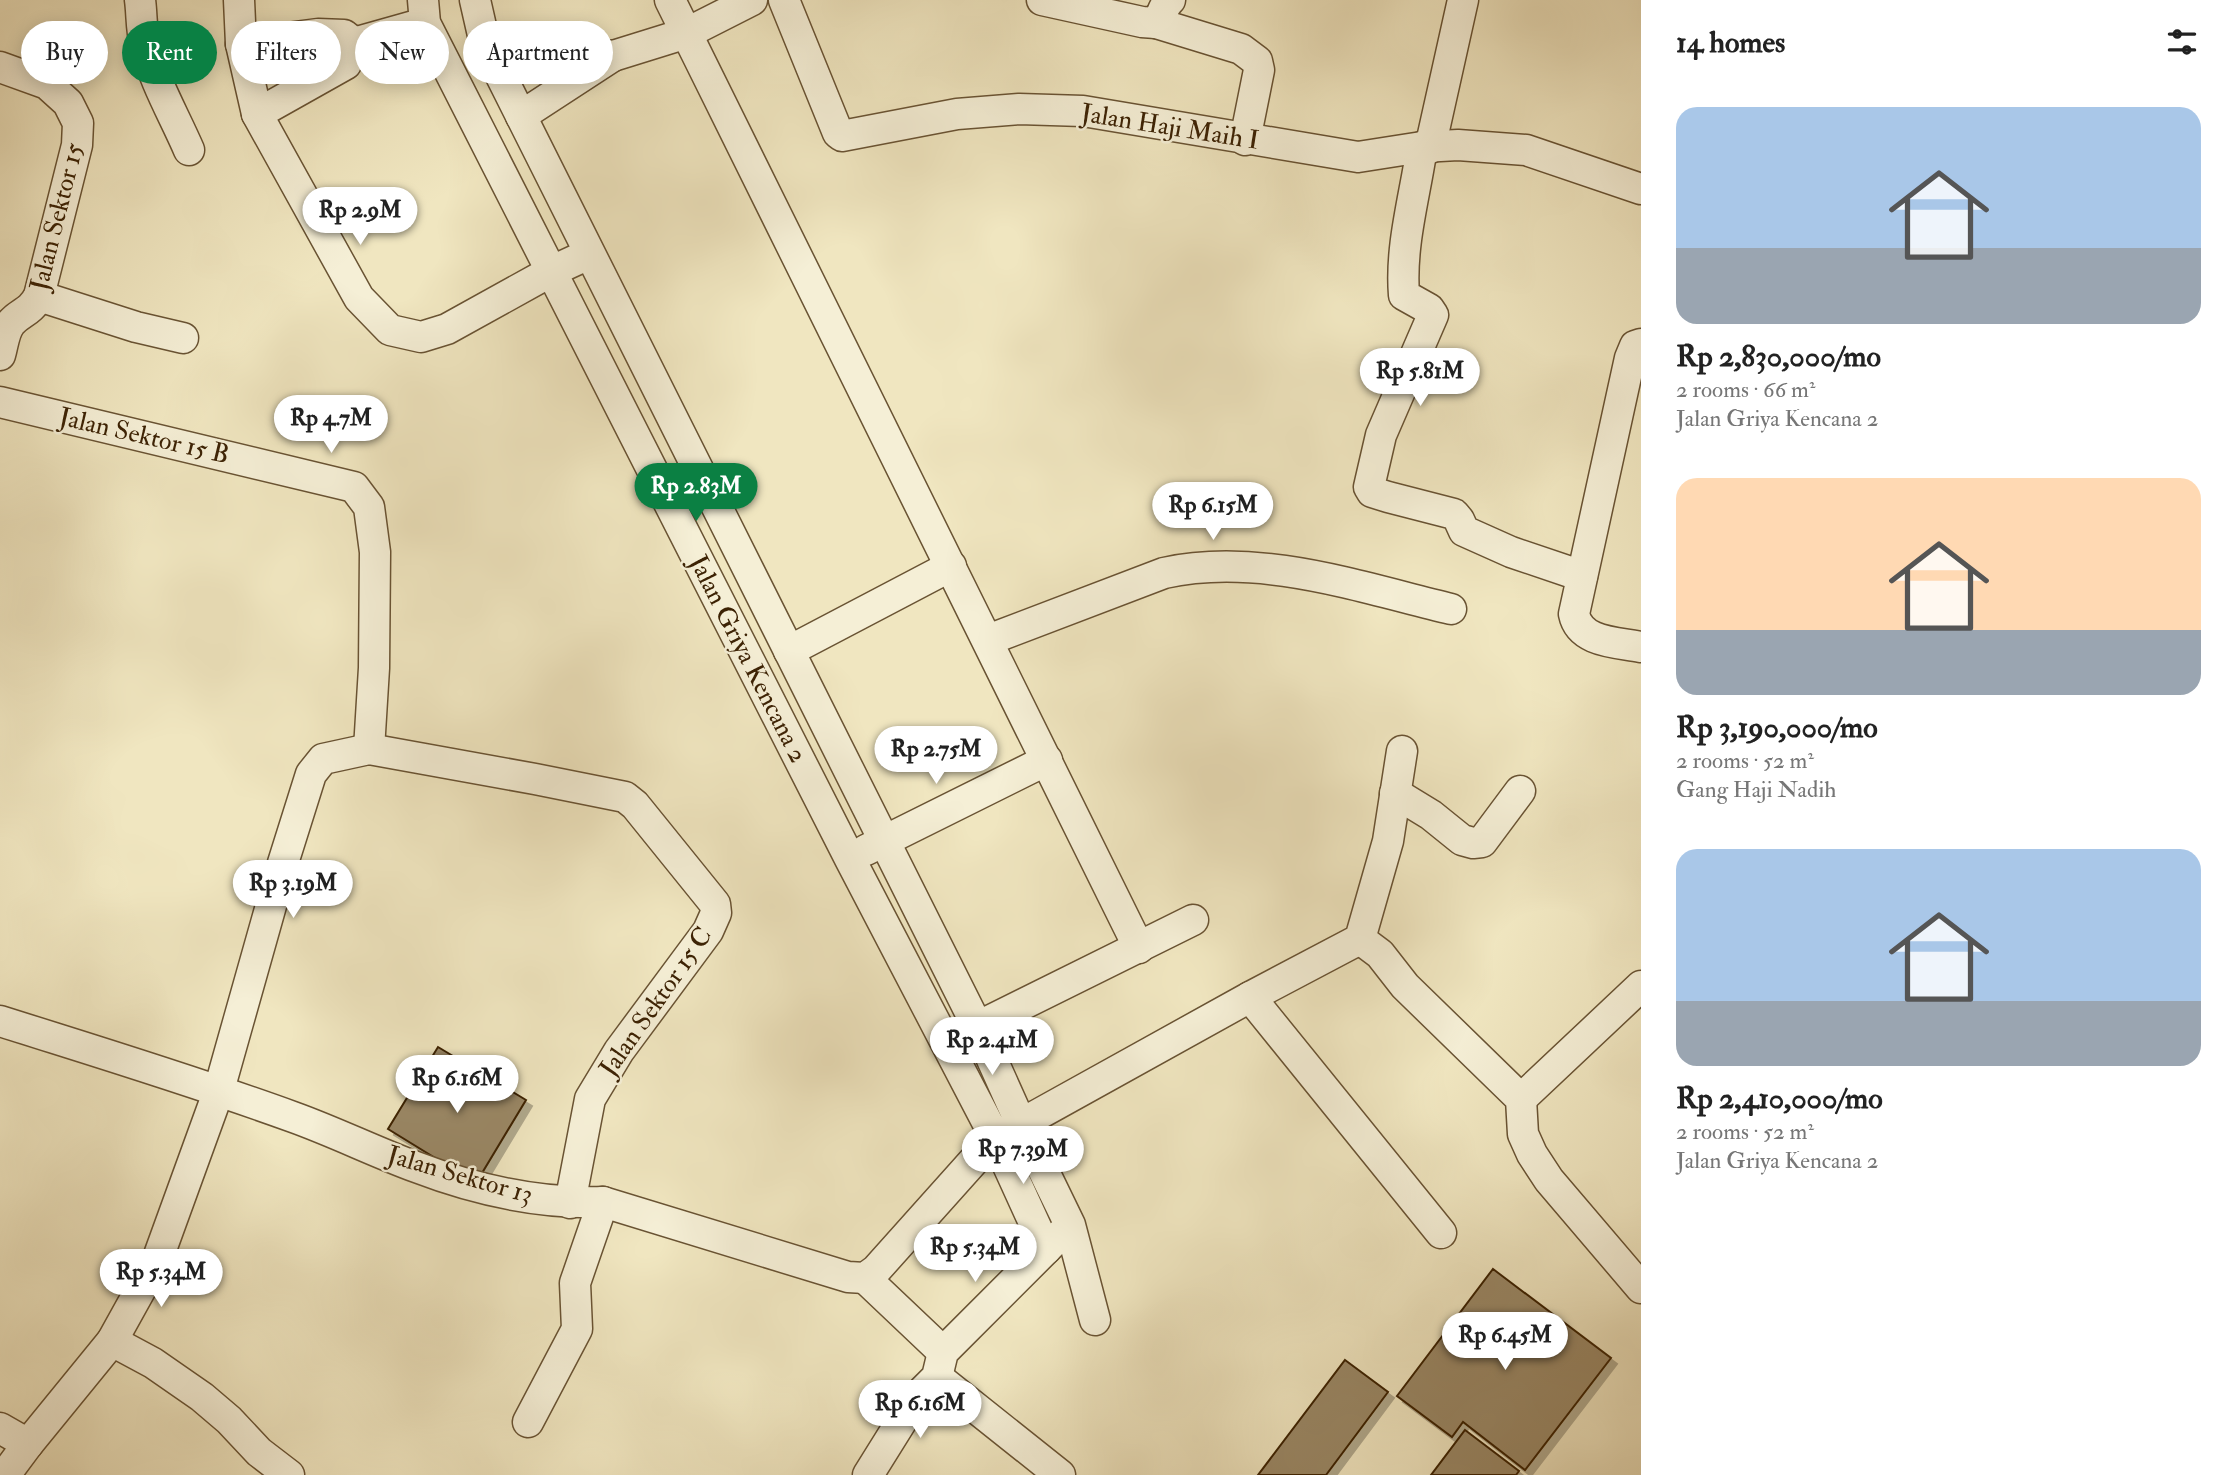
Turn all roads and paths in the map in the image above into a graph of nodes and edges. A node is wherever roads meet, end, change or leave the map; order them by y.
1 (140, 0) edge
2 (239, 0) edge
3 (475, 0) edge
4 (670, 0) edge
5 (752, 0) edge
6 (784, 0) edge
7 (1042, 0) edge
8 (1463, 0) edge
9 (1163, 11) edge
10 (424, 12) edge
11 (240, 21) edge
12 (480, 21) edge
13 (687, 33) junction
14 (341, 35) edge
15 (354, 43) junction
16 (613, 56) edge
17 (0, 67) edge
18 (250, 84) edge
19 (505, 84) edge
20 (570, 84) edge
21 (257, 114) junction
22 (521, 116) junction
23 (1245, 140) junction
24 (1426, 148) junction
25 (189, 150) dead end
26 (1641, 189) edge
27 (589, 254) junction
28 (550, 272) junction
29 (40, 296) junction
30 (183, 338) dead end
31 (1641, 344) edge
32 (0, 355) edge
33 (0, 402) edge
34 (951, 566) junction
35 (1582, 576) junction
36 (1451, 609) dead end
37 (988, 640) junction
38 (1641, 647) edge
39 (789, 651) junction
40 (369, 749) junction
41 (1402, 751) dead end
42 (1047, 760) junction
43 (1520, 791) dead end
44 (1395, 793) junction
45 (883, 841) junction
46 (850, 859) junction
47 (1193, 920) dead end
48 (1360, 939) junction
49 (1139, 948) junction
50 (1641, 986) edge
51 (1250, 997) junction
52 (0, 1021) edge
53 (978, 1028) junction
54 (945, 1042) junction
55 (219, 1090) junction
56 (1521, 1099) junction
57 (1021, 1124) junction
58 (995, 1137) junction
59 (603, 1202) junction
60 (570, 1203) junction
61 (1070, 1225) junction
62 (1441, 1233) dead end
63 (1046, 1249) junction
64 (865, 1278) junction
65 (1641, 1288) edge
66 (1095, 1320) dead end
67 (112, 1341) junction
68 (940, 1365) junction
69 (528, 1422) dead end
70 (0, 1428) edge
71 (28, 1444) junction
72 (5, 1475) edge
73 (289, 1475) edge
74 (868, 1475) edge
75 (1060, 1475) edge

1 - 25 street
2 - 11 street
3 - 12 street, Jalan Griya Kencana 2
4 - 13 street
5 - 13 street
6 - 23 street, Jalan Haji Maih I
7 - 9 street
8 - 24 street
9 - 23 street
10 - 15 street
10 - 28 street, Jalan Griya Kencana 2
13 - 16 street
13 - 34 street
14 - 15 street
15 - 21 street
17 - 29 street, Jalan Sektor 15
18 - 21 street
19 - 22 street, Jalan Griya Kencana 2
20 - 22 street
21 - 28 street
22 - 27 street, Jalan Griya Kencana 2
23 - 24 street, Jalan Haji Maih I
24 - 26 street, Jalan Haji Maih I
24 - 35 street
27 - 28 street
27 - 39 street, Jalan Griya Kencana 2
28 - 46 street, Jalan Griya Kencana 2
29 - 30 street
29 - 32 street, Jalan Sektor 15
31 - 35 street
33 - 40 street, Jalan Sektor 15 B
34 - 37 street
34 - 39 street, Jalan Griya Kencana 2
35 - 38 street
36 - 37 street
37 - 42 street
39 - 45 street, Jalan Griya Kencana 2
40 - 55 street
40 - 60 street, Jalan Sektor 15 C
41 - 44 street
42 - 45 street
42 - 49 street
43 - 44 street
44 - 48 street
45 - 46 street
45 - 53 street, Jalan Griya Kencana 2
46 - 54 street, Jalan Griya Kencana 2
47 - 49 street
48 - 51 street
48 - 56 street
49 - 53 street
50 - 56 street
51 - 57 street
51 - 62 street
52 - 55 street, Jalan Sektor 13
53 - 54 street
53 - 57 street, Jalan Griya Kencana 2
54 - 58 street, Jalan Griya Kencana 2
55 - 60 street, Jalan Sektor 13
55 - 67 street
56 - 65 street
57 - 58 street
57 - 61 street, Jalan Griya Kencana 2
58 - 63 street, Jalan Griya Kencana 2
58 - 64 street
59 - 60 street, Jalan Sektor 13
59 - 64 street, Jalan Sektor 13
59 - 69 street
61 - 63 street
61 - 66 street, Jalan Griya Kencana 2
63 - 68 street
64 - 68 street
67 - 71 street
67 - 73 street
68 - 74 street
68 - 75 street
70 - 71 street
71 - 72 street

